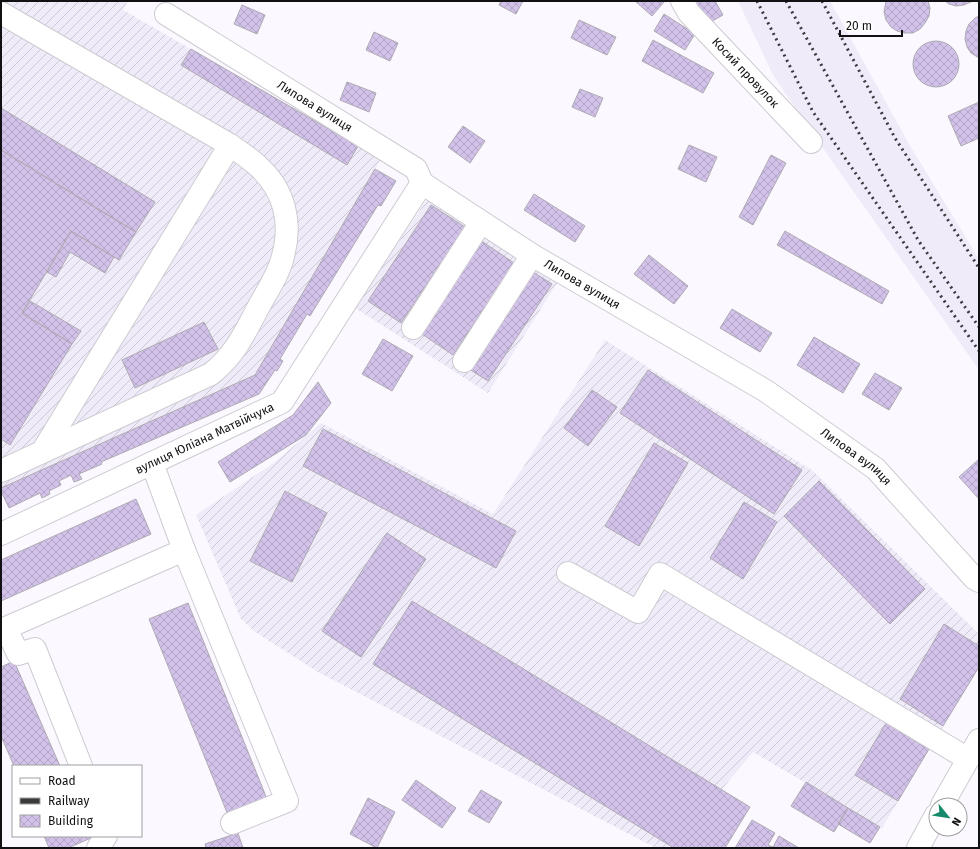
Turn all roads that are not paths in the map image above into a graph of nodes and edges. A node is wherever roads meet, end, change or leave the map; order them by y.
1 (682, 1) edge
2 (1, 12) edge
3 (166, 14) dead end
4 (811, 142) dead end
5 (230, 145) junction
6 (422, 183) junction
7 (482, 222) junction
8 (532, 255) junction
9 (413, 328) dead end
10 (464, 361) dead end
11 (42, 452) junction
12 (152, 463) junction
13 (1, 471) edge
14 (1, 534) edge
15 (184, 550) junction
16 (568, 573) dead end
17 (979, 581) edge
18 (979, 740) edge
19 (968, 759) junction
20 (82, 765) edge
21 (947, 797) edge
22 (232, 823) dead end
23 (928, 830) edge
24 (105, 837) edge
25 (98, 848) edge
26 (918, 848) edge

1 - 4 street, Косий провулок
2 - 5 street
3 - 6 street, Липова вулиця
5 - 11 street
5 - 11 street
6 - 7 street, Липова вулиця
6 - 12 street, вулиця Юліана Матвійчука
7 - 8 street, Липова вулиця
7 - 9 street
8 - 10 street
8 - 17 street, Липова вулиця
11 - 13 street
12 - 14 street, вулиця Юліана Матвійчука
12 - 15 street
15 - 20 street
15 - 22 street
16 - 19 street
18 - 19 street
19 - 21 street
23 - 26 street
24 - 25 street

